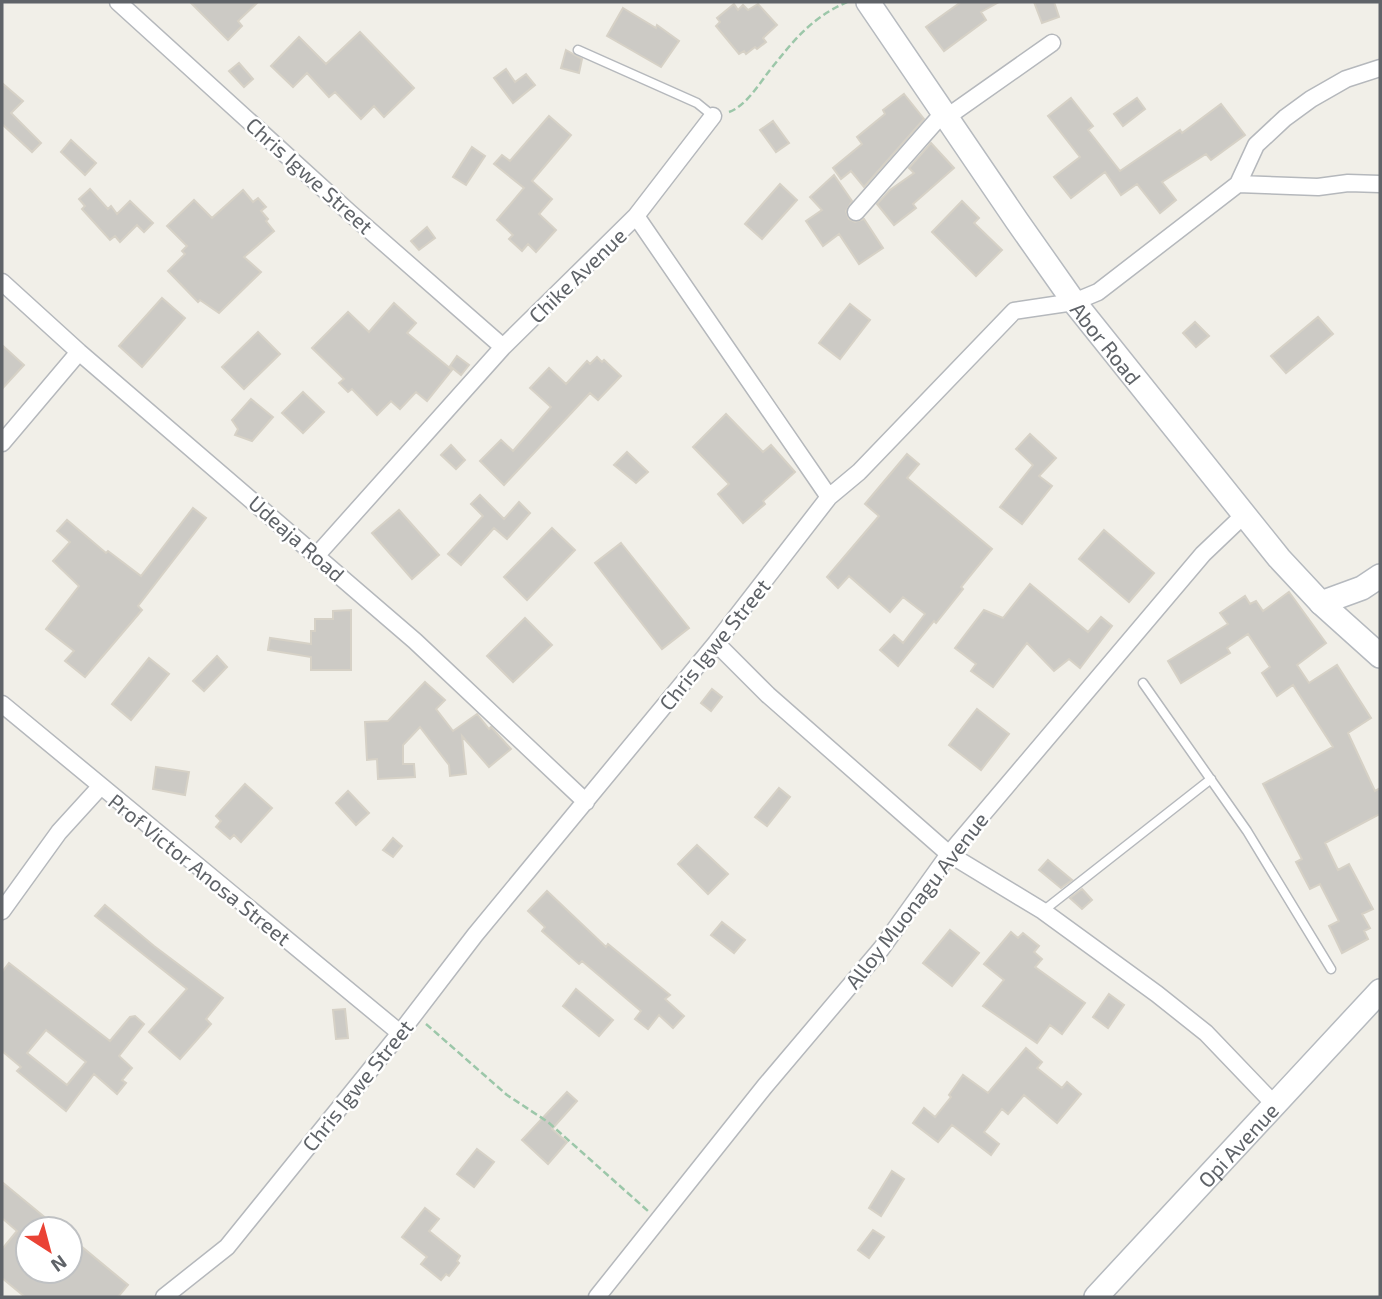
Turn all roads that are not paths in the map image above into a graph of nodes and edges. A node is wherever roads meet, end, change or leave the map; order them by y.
1 (118, 2) edge
2 (868, 2) edge
3 (1052, 43) dead end
4 (578, 50) dead end
5 (1380, 68) edge
6 (945, 115) junction
7 (713, 116) joint
8 (1238, 184) junction
9 (1380, 184) edge
10 (856, 212) dead end
11 (636, 216) junction
12 (2, 282) edge
13 (1074, 302) junction
14 (503, 347) junction
15 (79, 352) junction
16 (2, 443) edge
17 (829, 497) junction
18 (1246, 513) junction
19 (317, 555) junction
20 (1380, 576) edge
21 (1321, 603) junction
22 (716, 643) junction
23 (1380, 656) edge
24 (1143, 684) dead end
25 (2, 704) edge
26 (1211, 779) junction
27 (100, 787) junction
28 (586, 802) junction
29 (949, 854) junction
30 (2, 911) edge
31 (1043, 911) junction
32 (1331, 969) dead end
33 (1380, 991) edge
34 (400, 1033) junction
35 (1275, 1105) junction
36 (164, 1297) edge
37 (597, 1297) edge
38 (1096, 1297) edge

1 - 14 street, Chris Igwe Street
2 - 6 street, Abor Road
3 - 6 street
4 - 7 lane
5 - 8 street
6 - 10 street
6 - 13 street, Abor Road
7 - 11 street
8 - 9 street
8 - 13 street, Chris Igwe Street
11 - 14 street, Chike Avenue
11 - 17 street, Chike Avenue
12 - 15 street, Udeaja Road
13 - 17 street, Chris Igwe Street
13 - 18 street, Abor Road
14 - 19 street, Chike Avenue
15 - 16 street
15 - 19 street, Udeaja Road
17 - 22 street, Chris Igwe Street
18 - 21 street, Abor Road
18 - 29 street, Alloy Muonagu Avenue
19 - 28 street, Udeaja Road
20 - 21 street
21 - 23 street, Abor Road
22 - 28 street, Chris Igwe Street
22 - 29 street
24 - 26 lane
25 - 27 street, Prof Victor Anosa Street
26 - 31 lane
26 - 32 lane
27 - 30 street
27 - 34 street, Prof Victor Anosa Street
28 - 34 street, Chris Igwe Street
29 - 31 street
29 - 37 street, Alloy Muonagu Avenue
31 - 35 street
33 - 35 street, Opi Avenue
34 - 36 street, Chris Igwe Street
35 - 38 street, Opi Avenue

